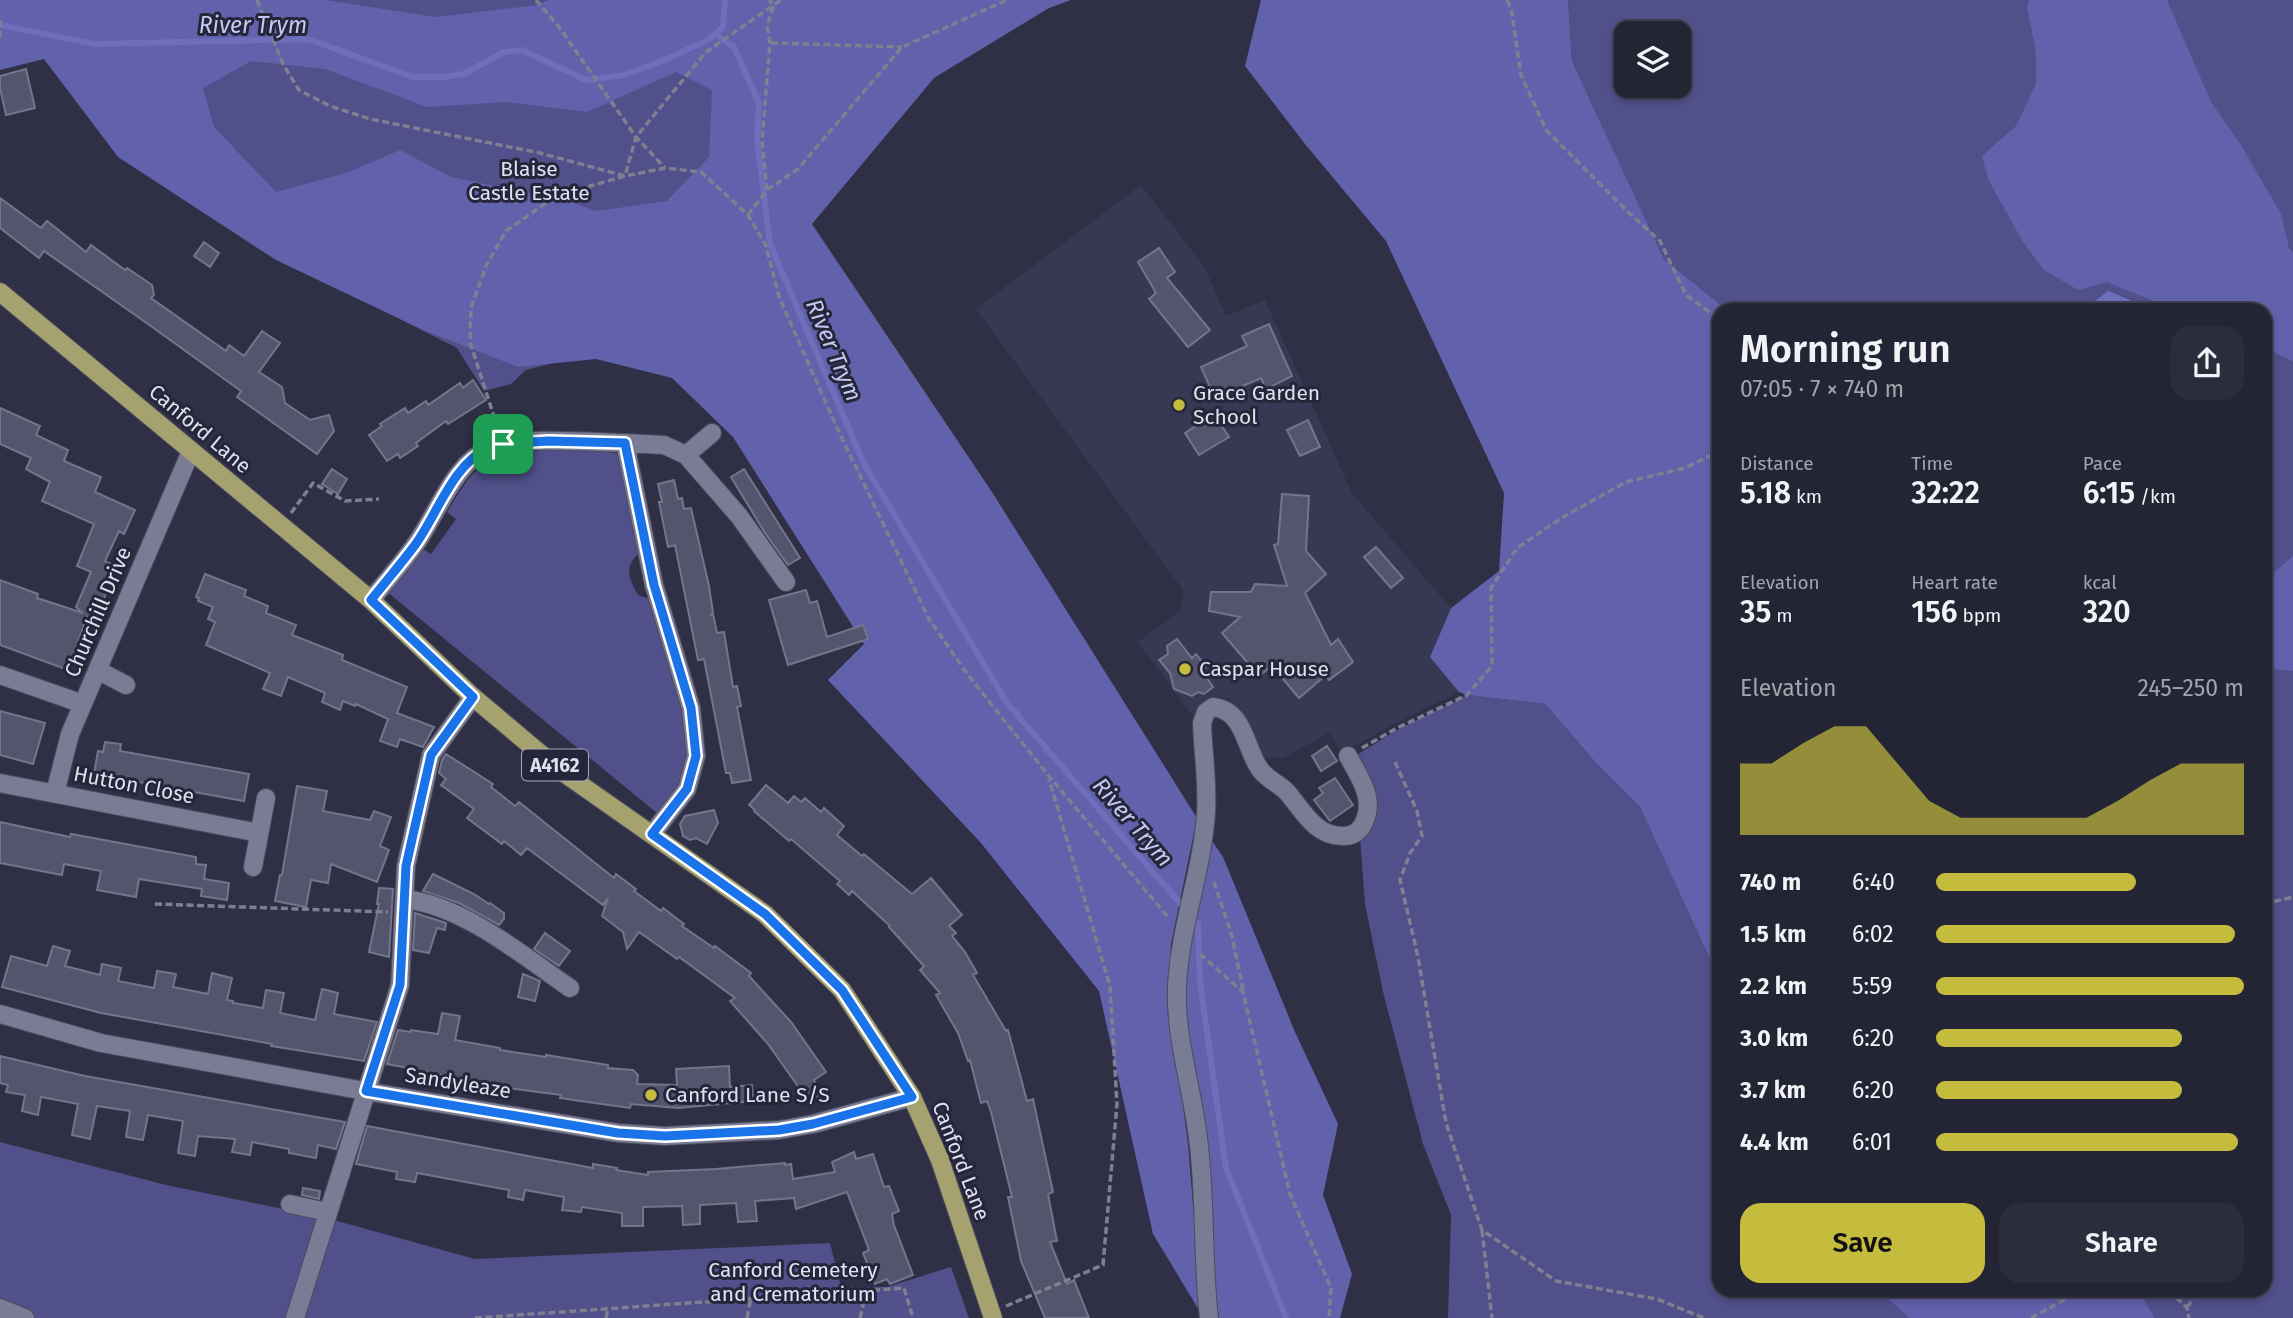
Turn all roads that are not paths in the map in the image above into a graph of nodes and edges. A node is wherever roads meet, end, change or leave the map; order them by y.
1 (0, 292) edge
2 (712, 433) dead end
3 (625, 443) junction
4 (191, 451) junction
5 (686, 455) junction
6 (786, 582) dead end
7 (371, 600) junction
8 (99, 671) junction
9 (0, 675) edge
10 (126, 685) dead end
11 (473, 697) junction
12 (83, 704) junction
13 (1348, 756) road end
14 (0, 783) edge
15 (55, 793) junction
16 (266, 798) dead end
17 (260, 833) junction
18 (652, 834) junction
19 (253, 867) dead end
20 (405, 906) junction
21 (570, 988) dead end
22 (0, 1014) edge
23 (366, 1091) junction
24 (912, 1097) junction
25 (290, 1204) dead end
26 (327, 1212) junction
27 (0, 1308) edge
28 (992, 1315) edge
29 (25, 1318) edge
30 (295, 1318) edge
31 (1209, 1318) edge

1 - 4 main road, Canford Lane / A4162
2 - 5 street
3 - 5 street
3 - 7 street
3 - 18 street
4 - 7 main road, Canford Lane / A4162
4 - 8 street, Churchill Drive
5 - 6 street
7 - 11 main road, Canford Lane / A4162
8 - 10 street
8 - 12 street, Churchill Drive
9 - 12 street
11 - 18 main road, Canford Lane / A4162
11 - 20 street
12 - 15 street, Churchill Drive
13 - 31 street
14 - 15 street, Hutton Close
15 - 17 street, Hutton Close
16 - 17 street
17 - 19 street
18 - 24 main road, Canford Lane / A4162
20 - 21 street
20 - 23 street
22 - 23 street, Sandyleaze
23 - 24 street, Sandyleaze
23 - 26 street
24 - 28 main road, Canford Lane / A4162
25 - 26 street
26 - 30 street
27 - 29 street

